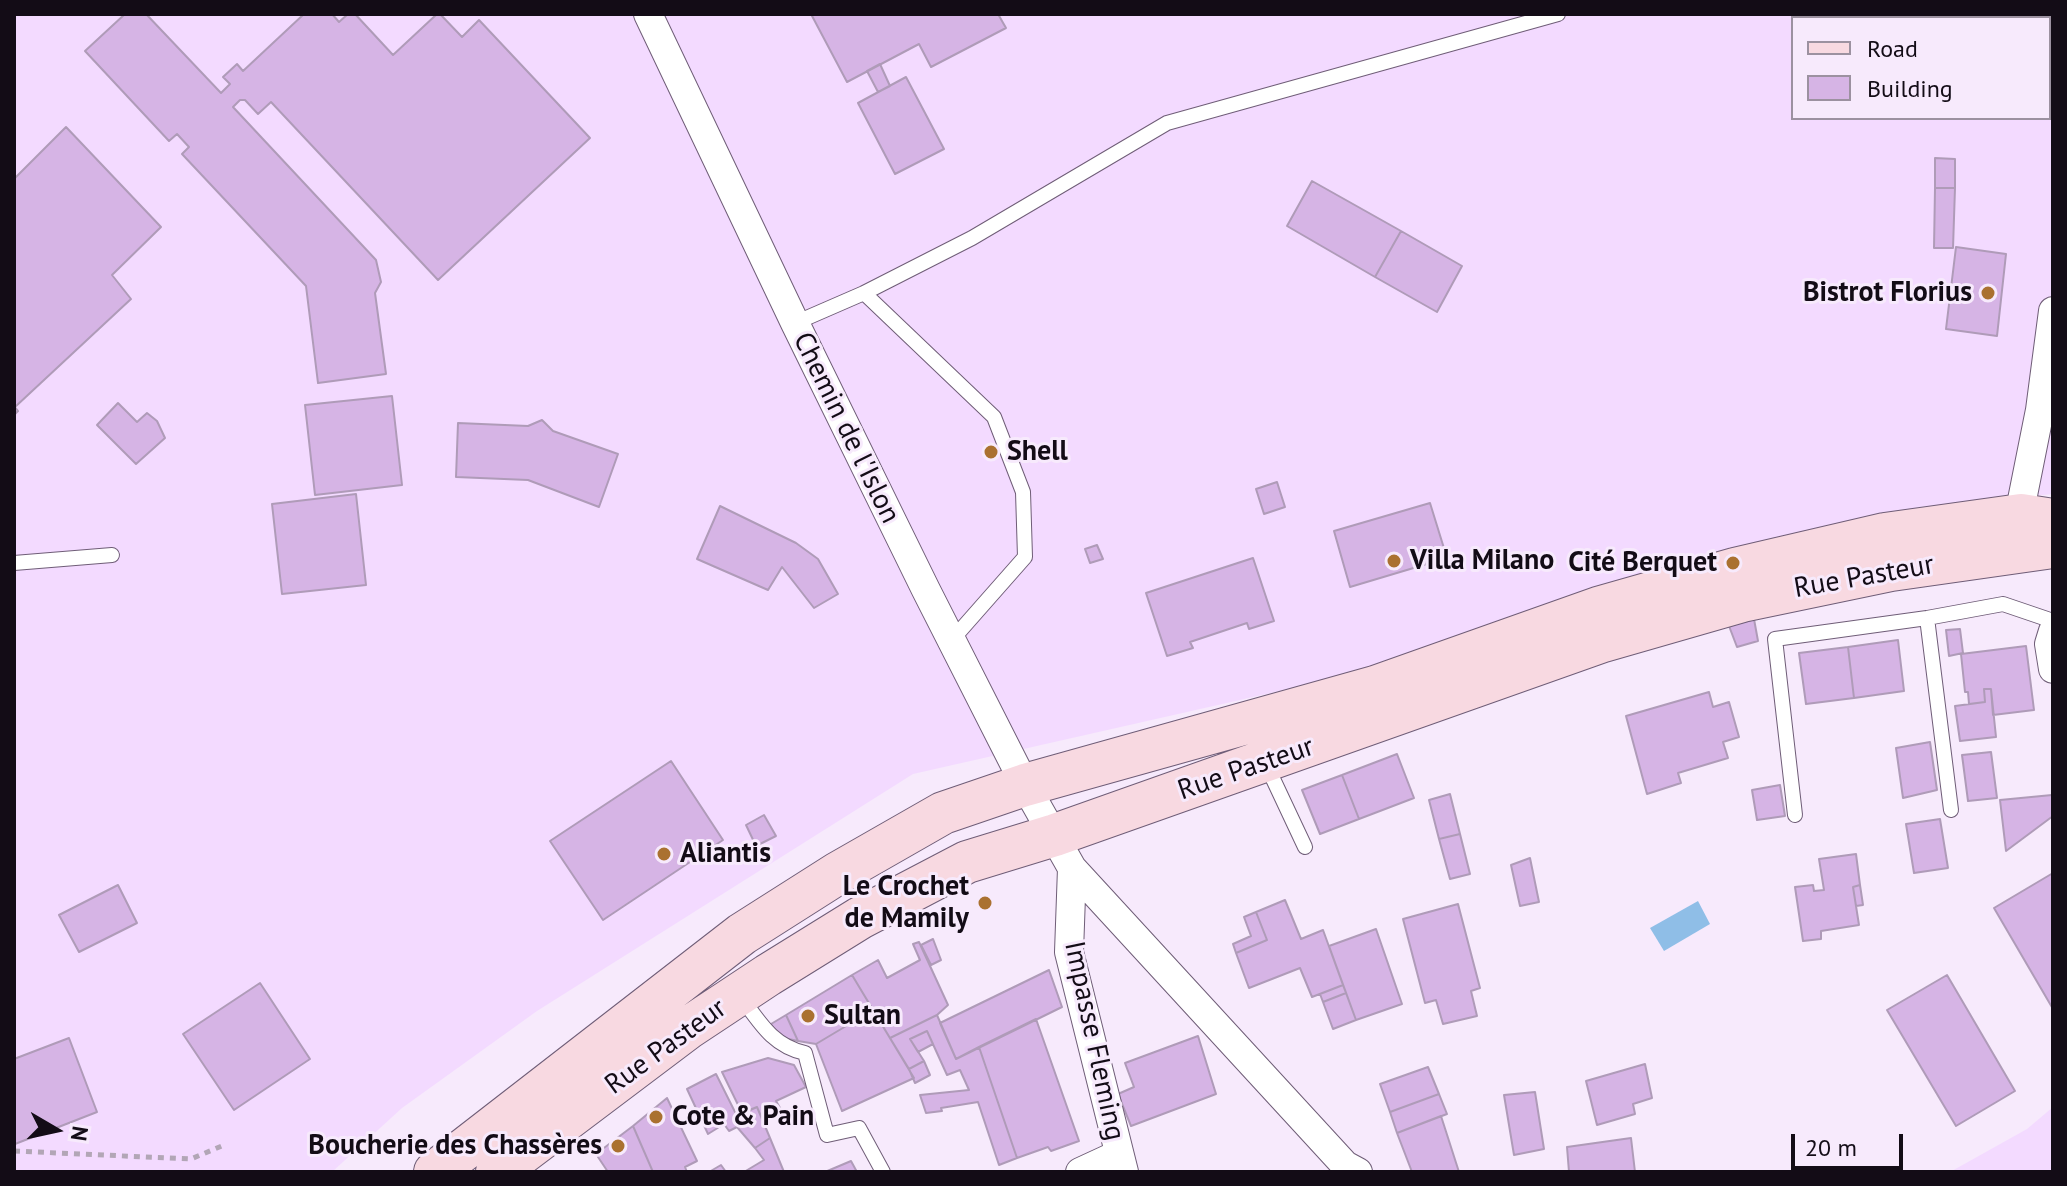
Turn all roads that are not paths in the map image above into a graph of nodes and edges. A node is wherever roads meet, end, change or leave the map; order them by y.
1 (648, 14) edge
2 (1558, 14) edge
3 (864, 293) junction
4 (2053, 311) edge
5 (795, 323) junction
6 (2037, 517) edge
7 (2053, 547) edge
8 (112, 555) dead end
9 (14, 563) edge
10 (1927, 618) junction
11 (2053, 621) edge
12 (2053, 631) edge
13 (951, 641) junction
14 (2053, 669) edge
15 (1259, 742) junction
16 (1025, 785) junction
17 (1951, 810) dead end
18 (1795, 815) dead end
19 (1305, 847) dead end
20 (1064, 852) junction
21 (739, 995) junction
22 (514, 1141) edge
23 (1121, 1163) edge
24 (435, 1172) edge
25 (468, 1172) edge
26 (883, 1172) edge
27 (1080, 1172) edge
28 (1358, 1172) edge

1 - 5 street, Chemin de l'Islon
2 - 3 lane
3 - 5 lane
3 - 13 lane
4 - 6 street
5 - 13 street, Chemin de l'Islon
6 - 15 main road, Rue Pasteur
7 - 15 main road, Rue Pasteur
8 - 9 lane
10 - 11 lane
10 - 17 lane
10 - 18 lane
12 - 14 street
13 - 16 street, Chemin de l'Islon
15 - 16 main road, Rue Pasteur
15 - 19 lane
15 - 20 main road, Rue Pasteur
16 - 20 street, Chemin de l'Islon
16 - 22 main road, Rue Pasteur
20 - 21 main road, Rue Pasteur
20 - 23 street, Impasse Fleming
20 - 28 street, Chemin de l'Islon
21 - 22 main road, Rue Pasteur
21 - 26 lane
22 - 24 main road
22 - 25 main road
23 - 27 street, Impasse Fleming

